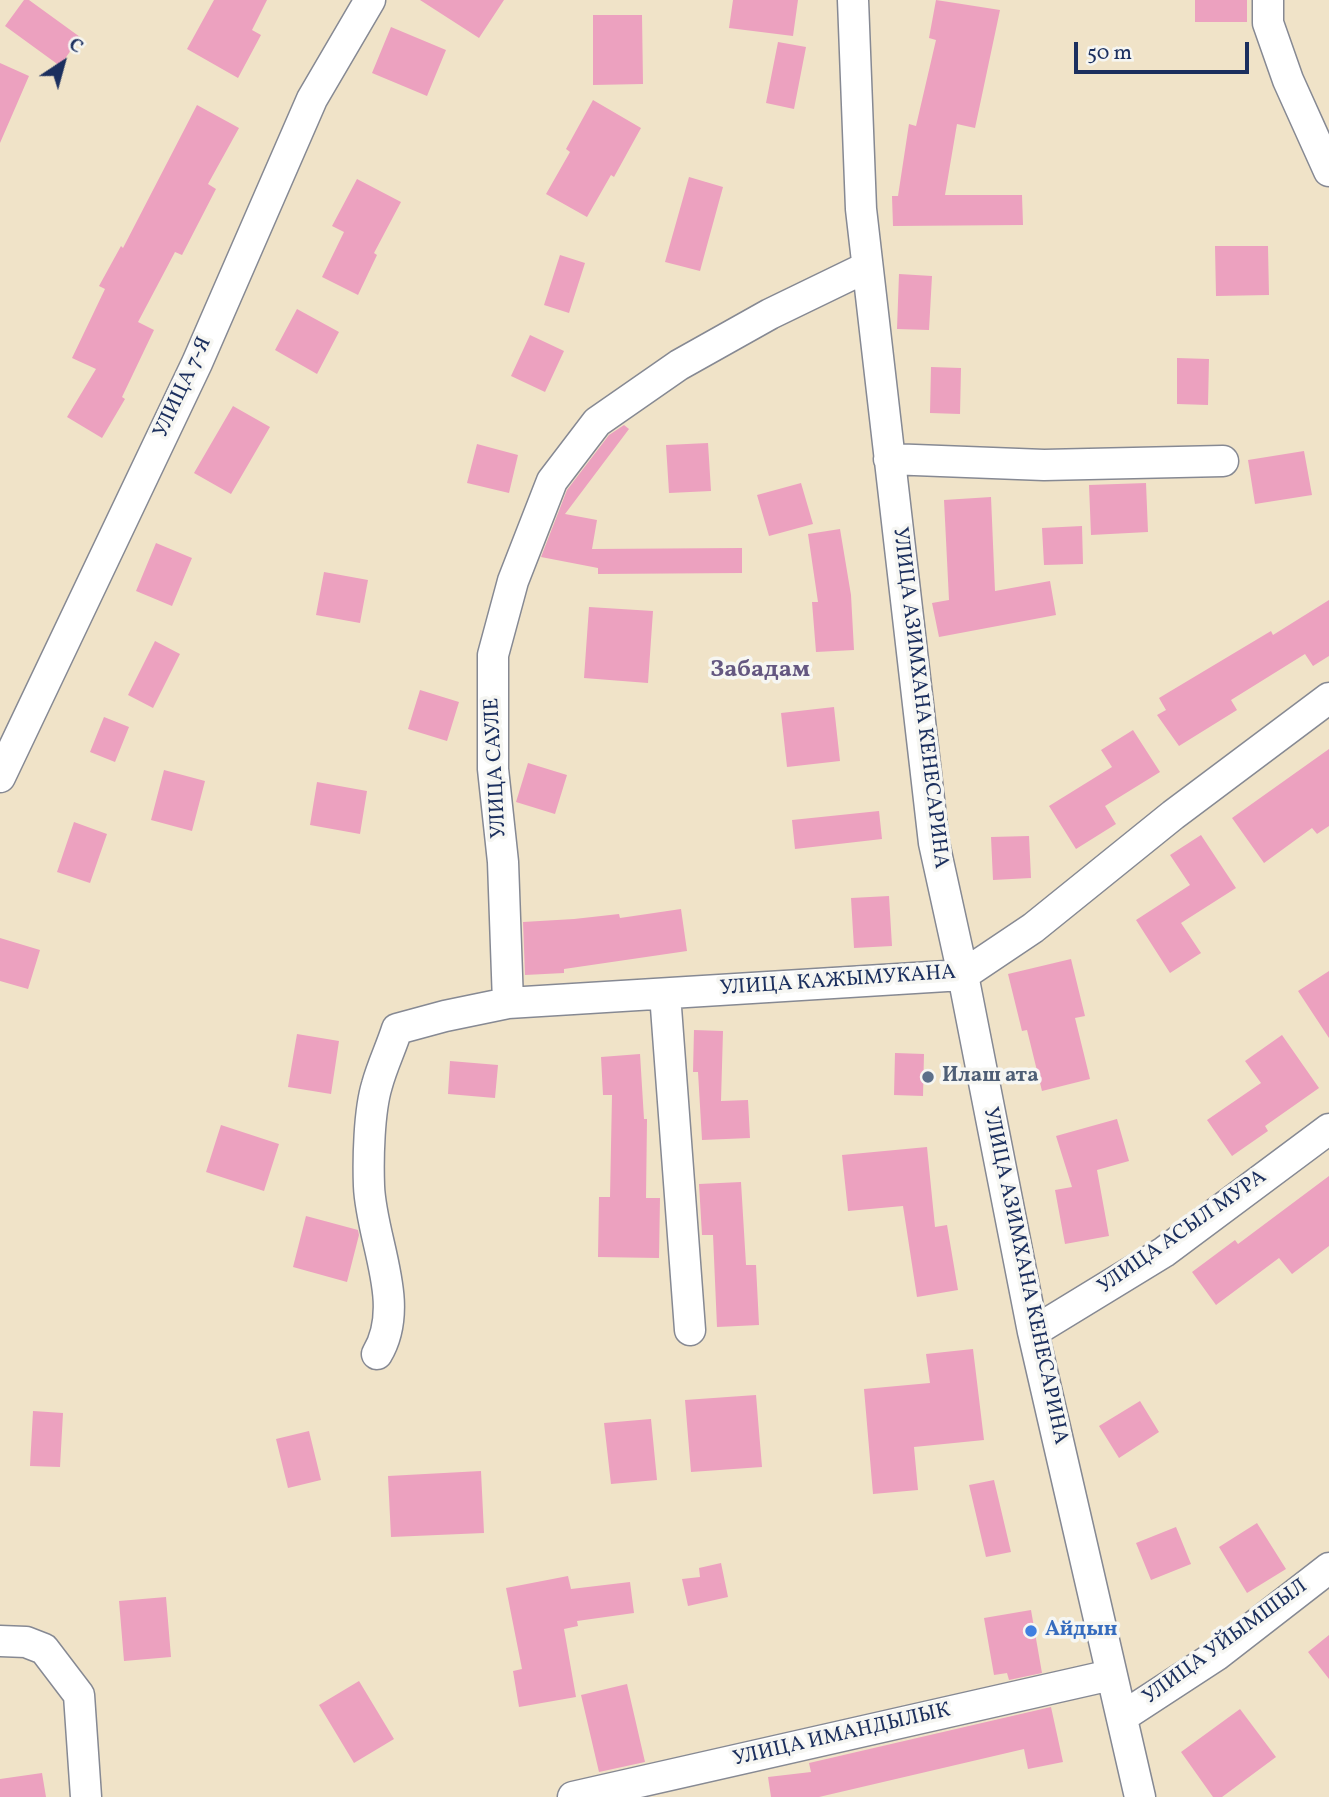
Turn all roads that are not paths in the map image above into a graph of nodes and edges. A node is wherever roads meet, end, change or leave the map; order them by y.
1 (370, 0) edge
2 (853, 0) edge
3 (1268, 0) edge
4 (1329, 171) edge
5 (867, 267) junction
6 (889, 459) junction
7 (1223, 461) dead end
8 (1329, 698) edge
9 (0, 777) edge
10 (962, 975) junction
11 (666, 993) junction
12 (508, 1003) junction
13 (1329, 1129) edge
14 (690, 1330) dead end
15 (1033, 1332) junction
16 (377, 1354) dead end
17 (1329, 1569) edge
18 (0, 1641) edge
19 (1111, 1675) junction
20 (1122, 1717) junction
21 (86, 1797) edge
22 (573, 1797) edge
23 (1140, 1797) edge

1 - 9 street, УЛИЦА 7-Я
2 - 5 street, УЛИЦА АЗИМХАНА КЕНЕСАРИНА
3 - 4 street
5 - 6 street, УЛИЦА АЗИМХАНА КЕНЕСАРИНА
5 - 12 street, УЛИЦА САУЛЕ
6 - 7 street
6 - 10 street, УЛИЦА АЗИМХАНА КЕНЕСАРИНА
8 - 10 street, УЛИЦА КАЖЫМУКАНА
10 - 11 street, УЛИЦА КАЖЫМУКАНА
10 - 15 street, УЛИЦА АЗИМХАНА КЕНЕСАРИНА
11 - 12 street, УЛИЦА КАЖЫМУКАНА
11 - 14 street
12 - 16 street
13 - 15 street, УЛИЦА АСЫЛ МУРА
15 - 19 street, УЛИЦА АЗИМХАНА КЕНЕСАРИНА
17 - 20 street, УЛИЦА УЙЫМШЫЛ
18 - 21 street
19 - 20 street, УЛИЦА АЗИМХАНА КЕНЕСАРИНА
19 - 22 street, УЛИЦА ИМАНДЫЛЫК
20 - 23 street, УЛИЦА АЗИМХАНА КЕНЕСАРИНА

